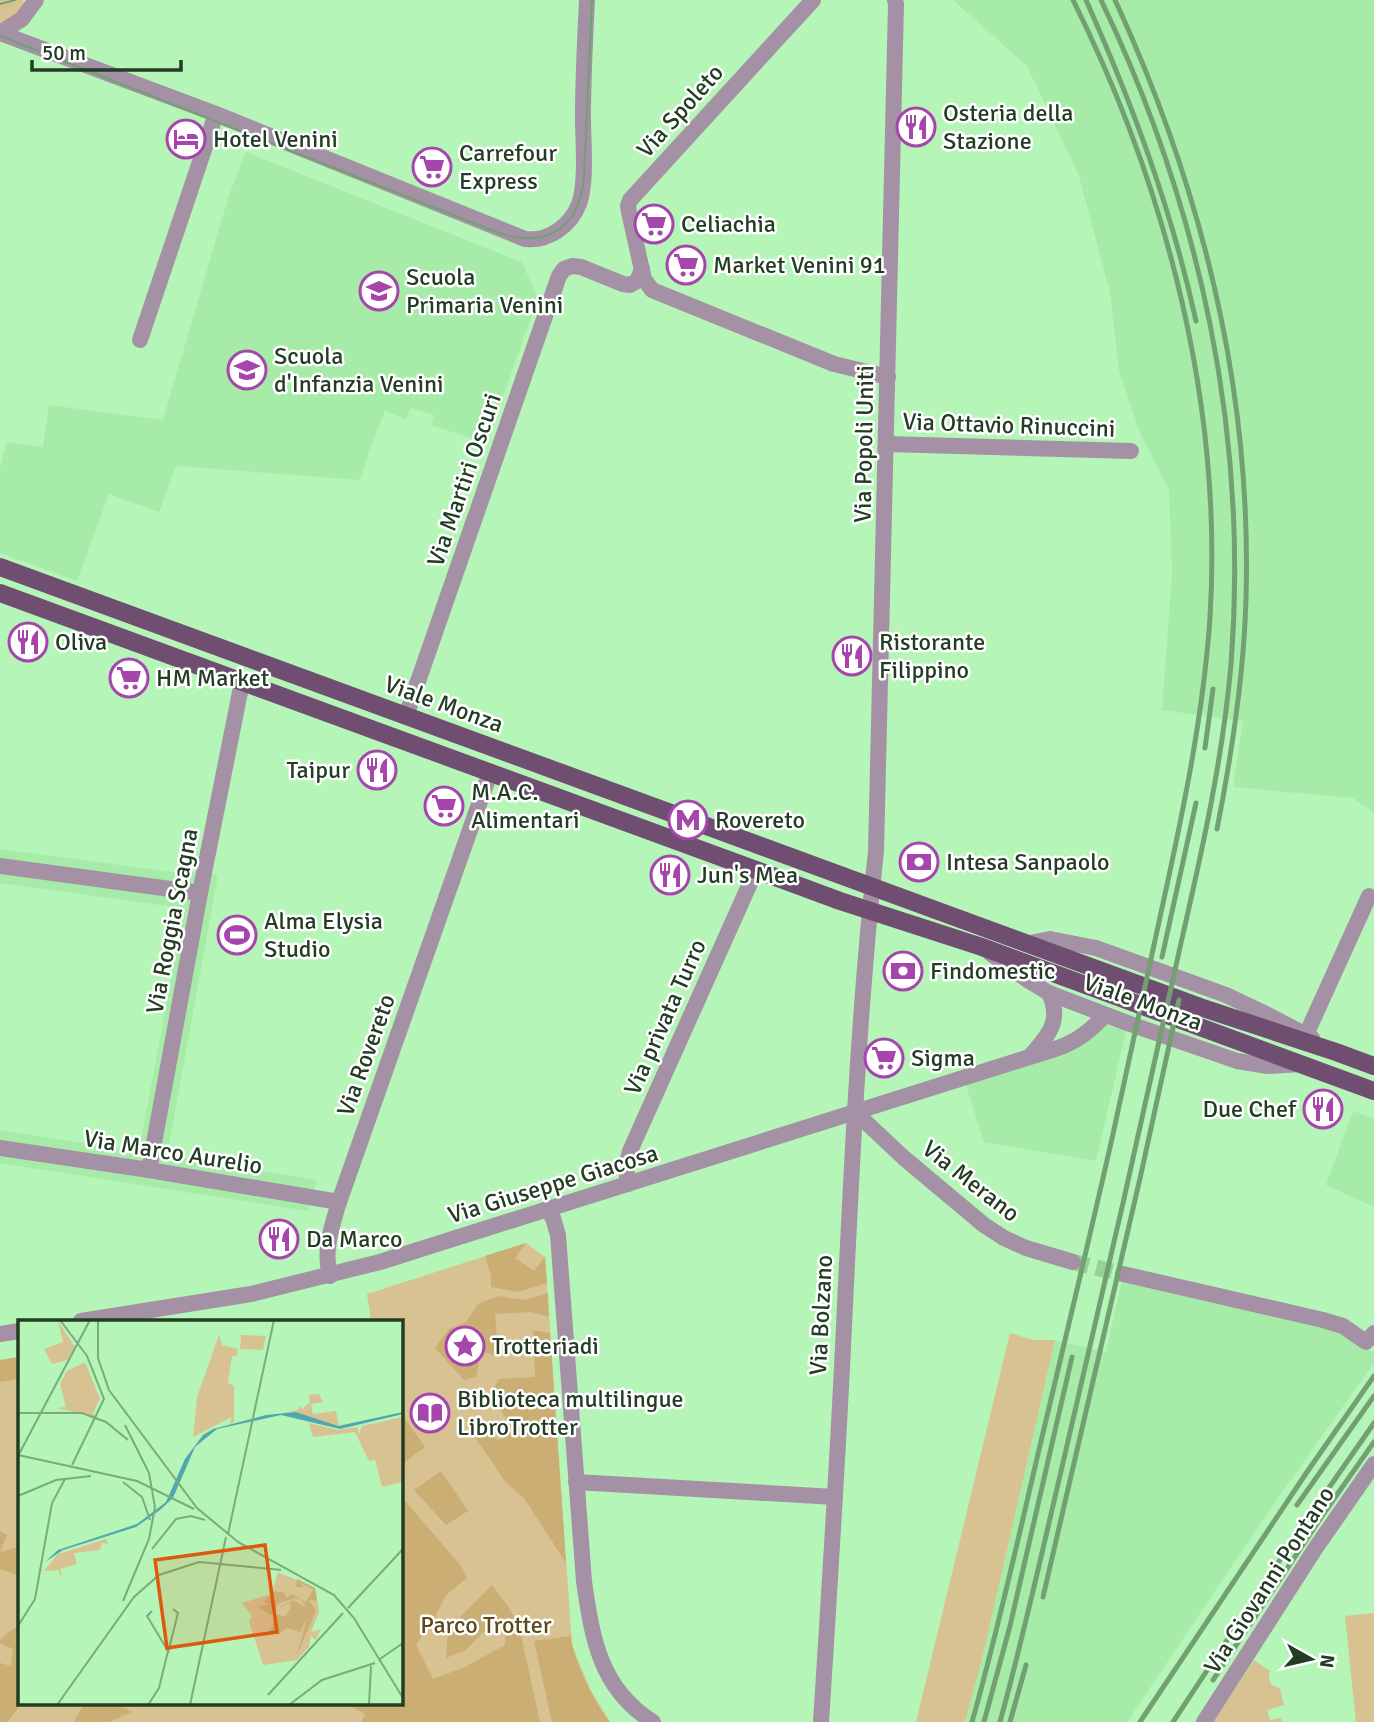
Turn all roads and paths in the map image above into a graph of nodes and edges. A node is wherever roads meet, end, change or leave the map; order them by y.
1 (36, 0) edge
2 (587, 0) edge
3 (813, 0) edge
4 (896, 2) edge
5 (0, 33) edge
6 (216, 114) junction
7 (642, 269) junction
8 (140, 341) dead end
9 (888, 377) junction
10 (887, 444) junction
11 (1131, 452) dead end
12 (0, 567) edge
13 (0, 593) edge
14 (242, 681) junction
15 (406, 716) junction
16 (491, 773) junction
17 (0, 866) edge
18 (755, 870) junction
19 (873, 885) junction
20 (200, 893) junction
21 (1369, 896) dead end
22 (869, 910) junction
23 (1030, 943) junction
24 (982, 947) junction
25 (1049, 993) junction
26 (1105, 1015) junction
27 (1306, 1035) junction
28 (1336, 1052) junction
29 (1031, 1056) junction
30 (1300, 1064) junction
31 (1374, 1066) edge
32 (1371, 1093) edge
33 (855, 1112) junction
34 (0, 1148) edge
35 (149, 1170) junction
36 (628, 1184) junction
37 (339, 1202) junction
38 (547, 1209) junction
39 (1073, 1262) tunnel mouth
40 (1123, 1273) tunnel mouth
41 (330, 1276) junction
42 (87, 1320) edge
43 (18, 1331) edge
44 (1374, 1333) edge
45 (0, 1334) edge
46 (1374, 1464) edge
47 (576, 1482) junction
48 (835, 1497) junction
49 (653, 1722) edge
50 (821, 1722) edge
51 (1204, 1722) edge

1 - 5 street
2 - 6 street
3 - 7 street, Via Spoleto
4 - 9 street, Via Popoli Uniti
5 - 6 street
6 - 8 street
7 - 9 street
7 - 15 street, Via Martiri Oscuri
9 - 10 street, Via Popoli Uniti
10 - 11 street, Via Ottavio Rinuccini
10 - 19 street, Via Popoli Uniti
12 - 15 main road, Viale Monza
13 - 14 main road, Viale Monza
14 - 16 main road, Viale Monza
14 - 20 street, Via Roggia Scagna
15 - 19 main road, Viale Monza
16 - 18 main road, Viale Monza
16 - 37 street, Via Rovereto
17 - 20 street
18 - 22 main road, Viale Monza
18 - 36 street, Via privata Turro
19 - 22 street
19 - 23 main road, Viale Monza
20 - 35 street, Via Roggia Scagna
21 - 27 street
22 - 24 main road, Viale Monza
22 - 33 street, Via Bolzano
23 - 27 street, Viale Monza
23 - 28 main road, Viale Monza
24 - 25 street, Viale Monza
24 - 30 main road, Viale Monza
25 - 26 street, Viale Monza
25 - 29 street
26 - 29 street, Via Giuseppe Giacosa
26 - 30 street, Viale Monza
27 - 28 street, Viale Monza
28 - 31 main road, Viale Monza
29 - 33 street, Via Giuseppe Giacosa
30 - 32 main road, Viale Monza
33 - 36 street, Via Giuseppe Giacosa
33 - 39 street, Via Merano
33 - 48 street, Via Bolzano
34 - 35 street, Via Marco Aurelio
35 - 37 street, Via Marco Aurelio
36 - 38 street, Via Giuseppe Giacosa
37 - 41 street, Via Rovereto
38 - 41 street, Via Giuseppe Giacosa
38 - 47 street
40 - 44 street
41 - 42 street, Via Giuseppe Giacosa
43 - 45 street
46 - 51 street, Via Giovanni Pontano
47 - 48 street
47 - 49 street
48 - 50 street, Via Bolzano

